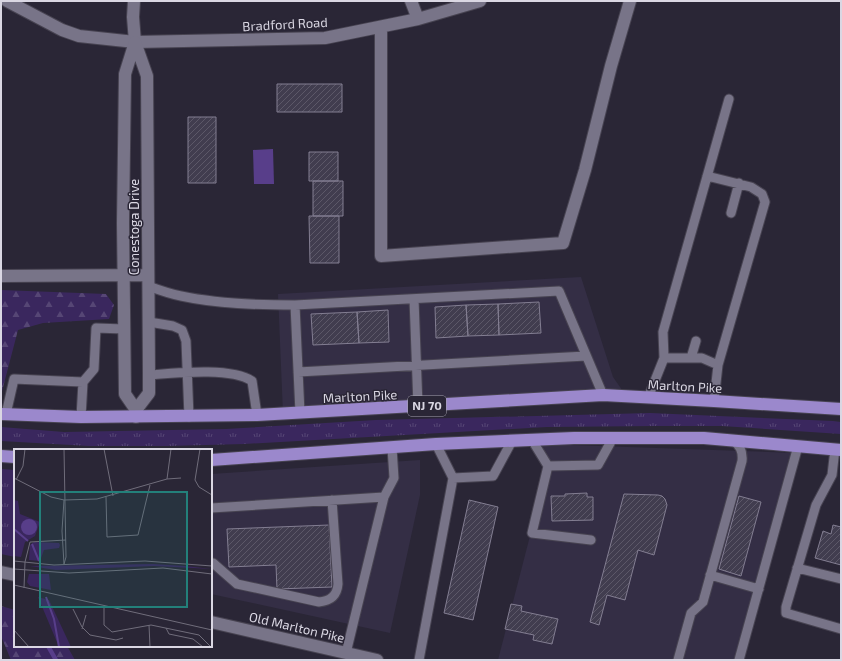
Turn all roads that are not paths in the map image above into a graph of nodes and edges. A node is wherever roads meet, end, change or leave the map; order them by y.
1 (7, 1) edge
2 (134, 1) edge
3 (412, 1) edge
4 (480, 1) edge
5 (630, 1) edge
6 (418, 19) junction
7 (380, 27) junction
8 (136, 42) junction
9 (729, 99) dead end
10 (707, 176) junction
11 (739, 184) junction
12 (731, 213) dead end
13 (124, 275) junction
14 (1, 276) edge
15 (148, 281) junction
16 (414, 299) junction
17 (295, 305) junction
18 (149, 322) junction
19 (124, 329) junction
20 (696, 341) dead end
21 (586, 356) junction
22 (664, 358) junction
23 (692, 358) junction
24 (417, 365) junction
25 (718, 365) junction
26 (298, 372) junction
27 (188, 373) junction
28 (149, 375) junction
29 (83, 382) junction
30 (603, 395) junction
31 (648, 398) junction
32 (714, 401) junction
33 (418, 406) junction
34 (841, 409) edge
35 (300, 413) junction
36 (3, 414) edge
37 (136, 414) junction
38 (257, 415) junction
39 (81, 417) junction
40 (189, 417) junction
41 (613, 438) junction
42 (532, 440) junction
43 (732, 440) junction
44 (512, 441) junction
45 (436, 444) junction
46 (798, 446) junction
47 (392, 448) junction
48 (838, 450) edge
49 (1, 456) edge
50 (14, 457) edge
51 (212, 460) edge
52 (548, 466) junction
53 (453, 478) junction
54 (384, 497) junction
55 (332, 500) junction
56 (212, 508) edge
57 (591, 540) dead end
58 (212, 563) edge
59 (797, 568) junction
60 (1, 572) edge
61 (14, 575) edge
62 (710, 575) junction
63 (841, 579) edge
64 (759, 589) junction
65 (212, 622) edge
66 (841, 629) edge
67 (346, 653) junction
68 (371, 660) edge
69 (419, 660) edge
70 (678, 660) edge
71 (739, 660) edge

1 - 8 street, Bradford Road
2 - 8 street, Conestoga Drive
3 - 6 street
4 - 6 street, Bradford Road
5 - 7 street
6 - 7 street, Bradford Road
7 - 8 street, Bradford Road
8 - 13 street, Conestoga Drive
8 - 15 street, Conestoga Drive
9 - 10 lane
10 - 11 lane
10 - 22 lane
11 - 12 lane
11 - 25 lane
13 - 14 street
13 - 15 street
13 - 19 street, Conestoga Drive
15 - 17 lane
15 - 18 street, Conestoga Drive
16 - 17 lane
16 - 21 lane
16 - 24 lane
17 - 26 lane
18 - 27 lane
18 - 28 street, Conestoga Drive
19 - 29 lane
19 - 37 street, Conestoga Drive
20 - 23 lane
21 - 24 lane
21 - 30 lane
22 - 23 lane
22 - 31 lane
23 - 25 lane
24 - 26 lane
24 - 33 lane
25 - 32 lane
26 - 35 lane
27 - 28 lane
27 - 38 lane
27 - 40 lane
28 - 37 street, Conestoga Drive
29 - 36 lane
29 - 39 lane
30 - 31 highway, Marlton Pike / NJ 70
30 - 33 highway, Marlton Pike / NJ 70
31 - 32 highway, Marlton Pike / NJ 70
32 - 34 highway, Marlton Pike / NJ 70
33 - 35 highway, Marlton Pike / NJ 70
35 - 38 highway, Marlton Pike / NJ 70
36 - 39 highway, Marlton Pike / NJ 70
37 - 39 highway, Marlton Pike / NJ 70
37 - 40 highway, Marlton Pike / NJ 70
38 - 40 highway, Marlton Pike / NJ 70
41 - 42 highway
41 - 43 highway
41 - 52 lane
42 - 44 highway
42 - 52 lane
43 - 46 highway
43 - 62 lane
44 - 45 highway
44 - 53 lane
45 - 47 highway
45 - 53 lane
46 - 48 highway
46 - 64 lane
47 - 51 highway
47 - 54 lane
48 - 59 lane
49 - 50 highway
52 - 57 lane
53 - 69 lane
54 - 55 lane
54 - 67 lane
55 - 56 lane
55 - 58 lane
59 - 63 lane
59 - 66 lane
60 - 61 street
62 - 64 lane
62 - 70 lane
64 - 71 lane
65 - 67 street, Old Marlton Pike
67 - 68 street, Old Marlton Pike

